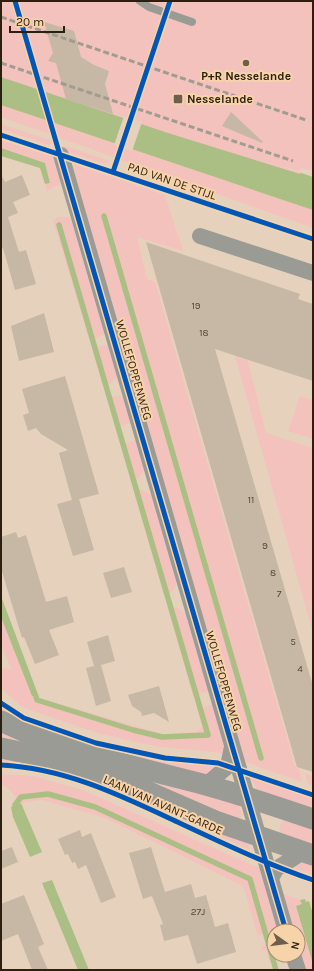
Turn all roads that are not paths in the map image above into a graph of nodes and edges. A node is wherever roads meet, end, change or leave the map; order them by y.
1 (140, 1) edge
2 (192, 22) dead end
3 (61, 155) dead end
4 (200, 236) dead end
5 (313, 274) edge
6 (1, 722) edge
7 (233, 745) junction
8 (1, 748) edge
9 (206, 785) junction
10 (248, 798) junction
11 (313, 819) edge
12 (259, 837) junction
13 (308, 854) edge
14 (271, 879) junction
15 (284, 923) edge

1 - 2 lane
3 - 7 street, WOLLEFOPPENWEG
4 - 5 street
6 - 9 street, LAAN VAN AVANT-GARDE
7 - 9 street, WOLLEFOPPENWEG
7 - 10 street, WOLLEFOPPENWEG
8 - 12 street, LAAN VAN AVANT-GARDE
9 - 10 street, LAAN VAN AVANT-GARDE
10 - 11 street, LAAN VAN AVANT-GARDE
10 - 12 street, WOLLEFOPPENWEG
12 - 13 street, LAAN VAN AVANT-GARDE
12 - 14 street, WOLLEFOPPENWEG
13 - 14 street
14 - 15 street, WOLLEFOPPENWEG

